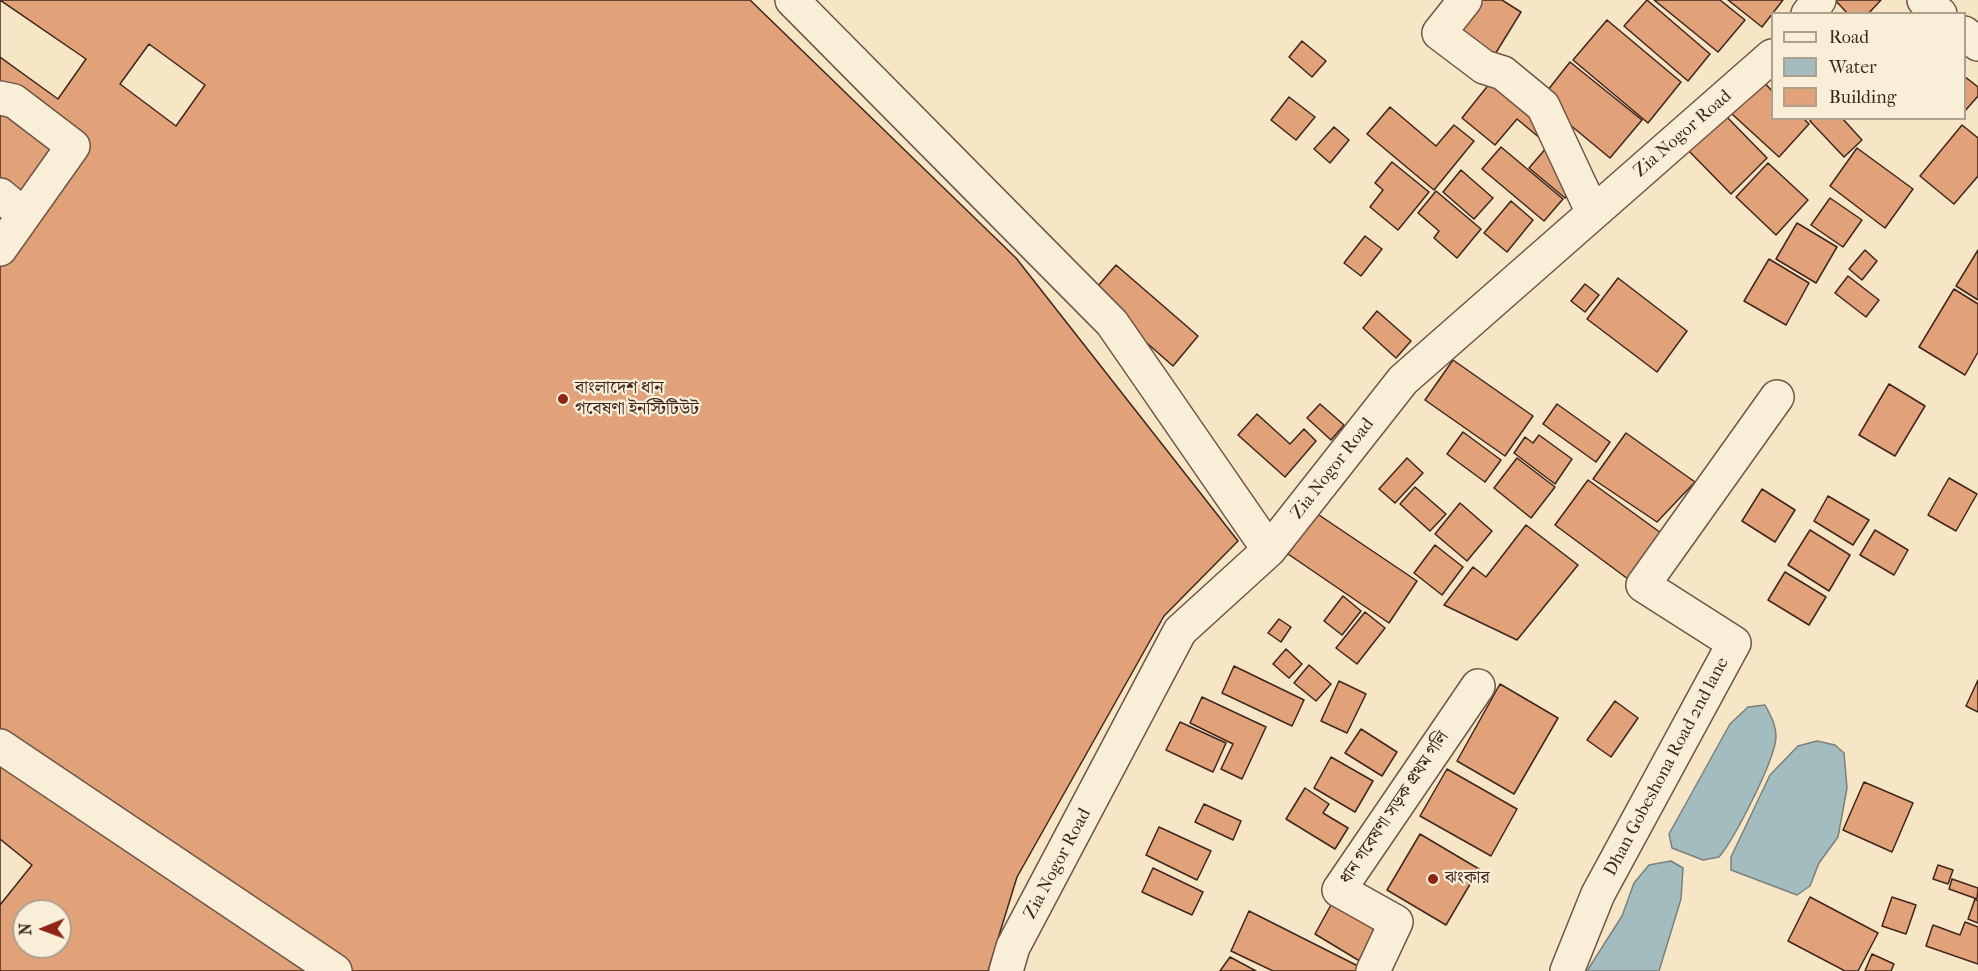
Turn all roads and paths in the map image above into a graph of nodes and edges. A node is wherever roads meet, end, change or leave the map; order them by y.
1 (792, 0) edge
2 (1465, 0) edge
3 (1819, 0) edge
4 (1923, 0) edge
5 (1810, 12) edge
6 (1938, 12) edge
7 (1966, 34) edge
8 (1978, 44) edge
9 (1771, 58) edge
10 (0, 98) edge
11 (12, 205) edge
12 (1593, 213) junction
13 (0, 249) edge
14 (1777, 397) dead end
15 (1269, 550) junction
16 (1478, 686) dead end
17 (0, 746) edge
18 (335, 971) edge
19 (1006, 971) edge
20 (1373, 971) edge
21 (1567, 971) edge

1 - 15 street
2 - 12 street
3 - 5 street
4 - 6 street
7 - 8 street
9 - 12 street, Zia Nogor Road
10 - 11 street
11 - 13 street
12 - 15 street, Zia Nogor Road
14 - 21 street, Dhan Gobeshona Road 2nd lane
15 - 19 street, Zia Nogor Road
16 - 20 street, ধান গবেষণা সড়ক প্রথম গলি
17 - 18 street

